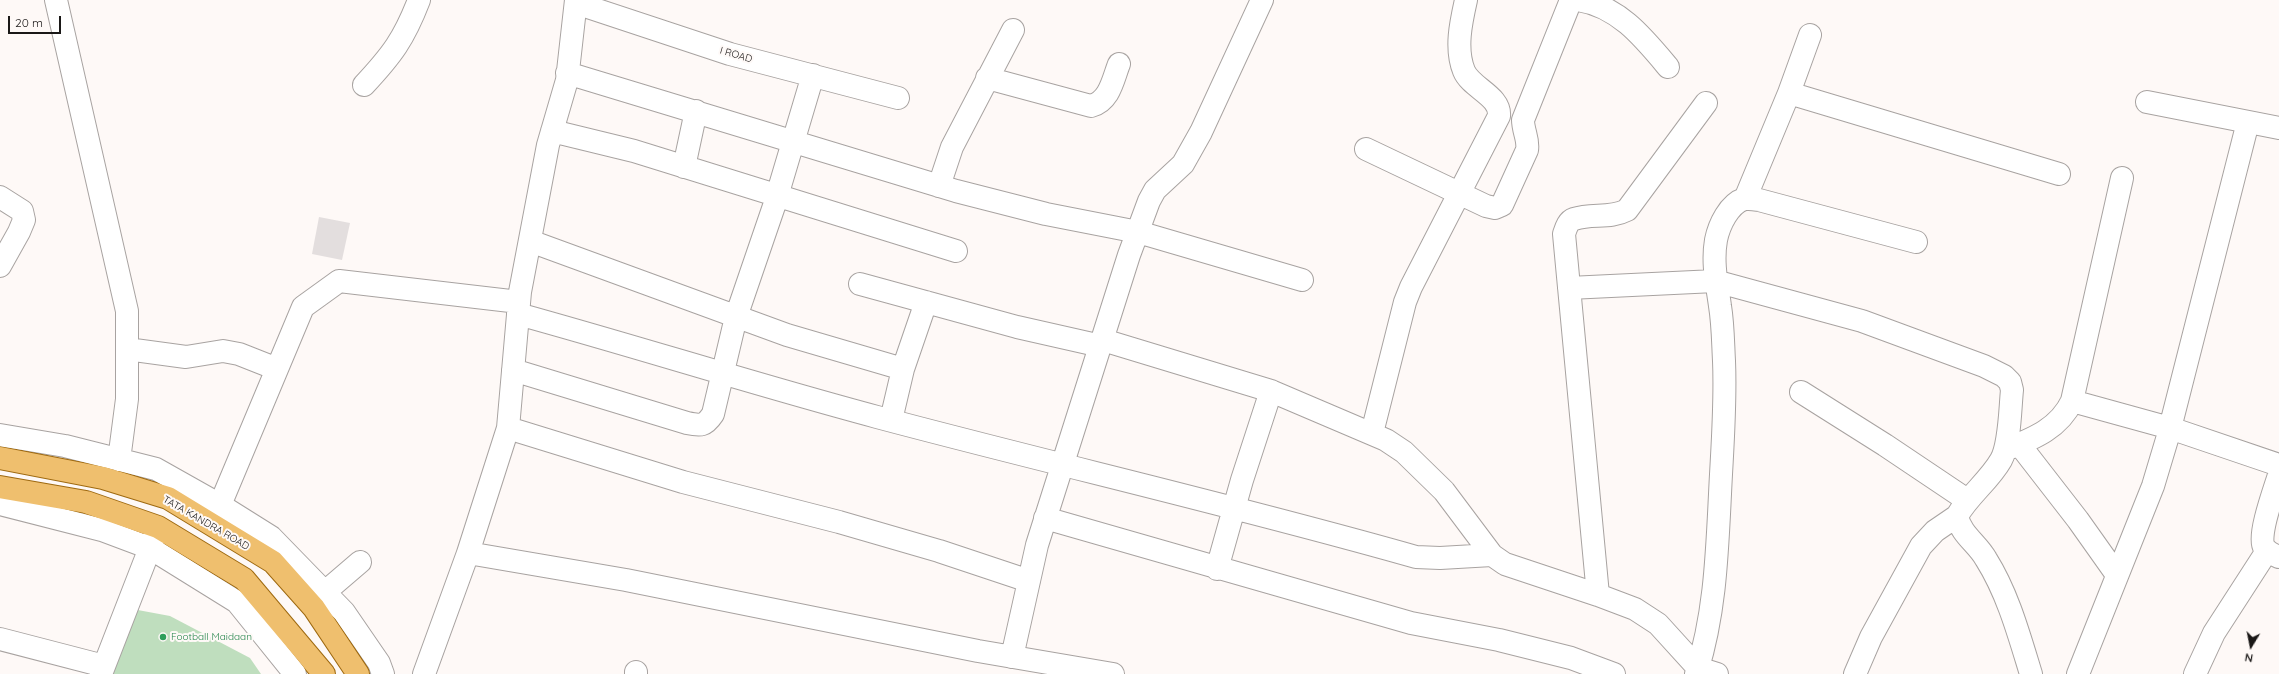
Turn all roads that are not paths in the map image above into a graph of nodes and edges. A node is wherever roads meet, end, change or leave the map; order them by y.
1 (56, 0) edge
2 (419, 0) edge
3 (1262, 0) edge
4 (1466, 0) edge
5 (1571, 0) edge
6 (1578, 0) edge
7 (576, 1) edge
8 (1013, 30) dead end
9 (1810, 35) dead end
10 (1119, 64) dead end
11 (1668, 67) dead end
12 (568, 72) junction
13 (813, 75) junction
14 (987, 78) junction
15 (364, 85) dead end
16 (1789, 92) junction
17 (898, 98) dead end
18 (2147, 102) dead end
19 (1706, 103) dead end
20 (696, 111) junction
21 (2248, 122) junction
22 (2279, 128) edge
23 (552, 131) junction
24 (793, 141) junction
25 (1366, 149) dead end
26 (684, 167) junction
27 (2059, 174) dead end
28 (2122, 178) dead end
29 (939, 186) junction
30 (1460, 193) junction
31 (777, 195) junction
32 (0, 197) edge
33 (1745, 199) junction
34 (1138, 232) junction
35 (530, 241) junction
36 (1916, 242) dead end
37 (956, 251) dead end
38 (0, 266) edge
39 (1302, 280) dead end
40 (1715, 282) junction
41 (860, 284) dead end
42 (1569, 288) junction
43 (926, 302) junction
44 (518, 308) junction
45 (736, 317) junction
46 (1102, 343) junction
47 (127, 349) junction
48 (277, 369) junction
49 (903, 369) junction
50 (512, 370) junction
51 (723, 374) junction
52 (1271, 391) junction
53 (1800, 392) dead end
54 (2072, 401) junction
55 (891, 420) junction
56 (508, 428) junction
57 (2170, 428) junction
58 (1372, 433) junction
59 (0, 435) edge
60 (2012, 447) junction
61 (0, 458) edge
62 (118, 460) junction
63 (1063, 463) junction
64 (2279, 465) edge
65 (2279, 475) edge
66 (179, 480) junction
67 (0, 487) edge
68 (168, 498) junction
69 (0, 504) edge
70 (220, 505) junction
71 (1235, 507) junction
72 (1962, 508) junction
73 (1045, 518) junction
74 (158, 527) junction
75 (150, 548) junction
76 (468, 553) junction
77 (2273, 554) edge
78 (1492, 555) junction
79 (360, 562) dead end
80 (1217, 569) junction
81 (2117, 575) junction
82 (1029, 580) junction
83 (1598, 595) junction
84 (319, 600) junction
85 (0, 639) edge
86 (1012, 657) junction
87 (102, 670) edge
88 (1704, 672) edge
89 (295, 674) edge
90 (324, 674) edge
91 (358, 674) edge
92 (383, 674) edge
93 (424, 674) edge
94 (1113, 674) edge
95 (1614, 674) edge
96 (1855, 674) edge
97 (2031, 674) edge
98 (2078, 674) edge
99 (2195, 674) edge

1 - 47 street
2 - 15 street
3 - 34 street
4 - 30 street
5 - 30 street
6 - 11 street
7 - 12 street
7 - 13 street, I ROAD
8 - 14 street
9 - 16 street
10 - 14 street
12 - 20 street
12 - 23 street
13 - 17 street, I ROAD
13 - 24 street
14 - 29 street
16 - 27 street
16 - 33 street
18 - 21 street
19 - 42 street
20 - 24 street
20 - 26 street
21 - 22 street
21 - 57 street
23 - 26 street
23 - 35 street
24 - 29 street
24 - 31 street
25 - 30 street
26 - 31 street
28 - 54 street
29 - 34 street
30 - 58 street
31 - 37 street
31 - 45 street
32 - 38 street
33 - 36 street
33 - 40 street
34 - 39 street
34 - 46 street
35 - 44 street
35 - 45 street
40 - 42 street
40 - 60 street
40 - 88 street
41 - 43 street
42 - 83 street
43 - 46 street
43 - 49 street
44 - 48 street
44 - 50 street
44 - 51 street
45 - 49 street
45 - 51 street
46 - 52 street
46 - 63 street
47 - 48 street
47 - 62 street
48 - 70 street
49 - 55 street
50 - 51 street
50 - 56 street
51 - 55 street
52 - 58 street
52 - 71 street
53 - 72 street
54 - 57 street
54 - 60 street
55 - 63 street
56 - 76 street
56 - 82 street
57 - 64 street
57 - 81 street
58 - 78 street
59 - 62 street
60 - 72 street
60 - 81 street
61 - 68 main road, TATA KANDRA ROAD
62 - 66 street
63 - 71 street
63 - 73 street
65 - 77 street
66 - 68 street
66 - 70 street
67 - 74 main road
68 - 84 main road, TATA KANDRA ROAD
69 - 75 street
70 - 84 street
71 - 78 street
71 - 80 street
72 - 96 street
72 - 97 street
73 - 80 street
73 - 82 street
74 - 75 street
74 - 90 main road
75 - 87 street
75 - 89 street
76 - 86 street
76 - 93 street
77 - 99 street
78 - 83 street
79 - 84 street
80 - 95 street
81 - 98 street
82 - 86 street
83 - 88 street
84 - 91 main road, TATA KANDRA ROAD
84 - 92 street
85 - 87 street
86 - 94 street

